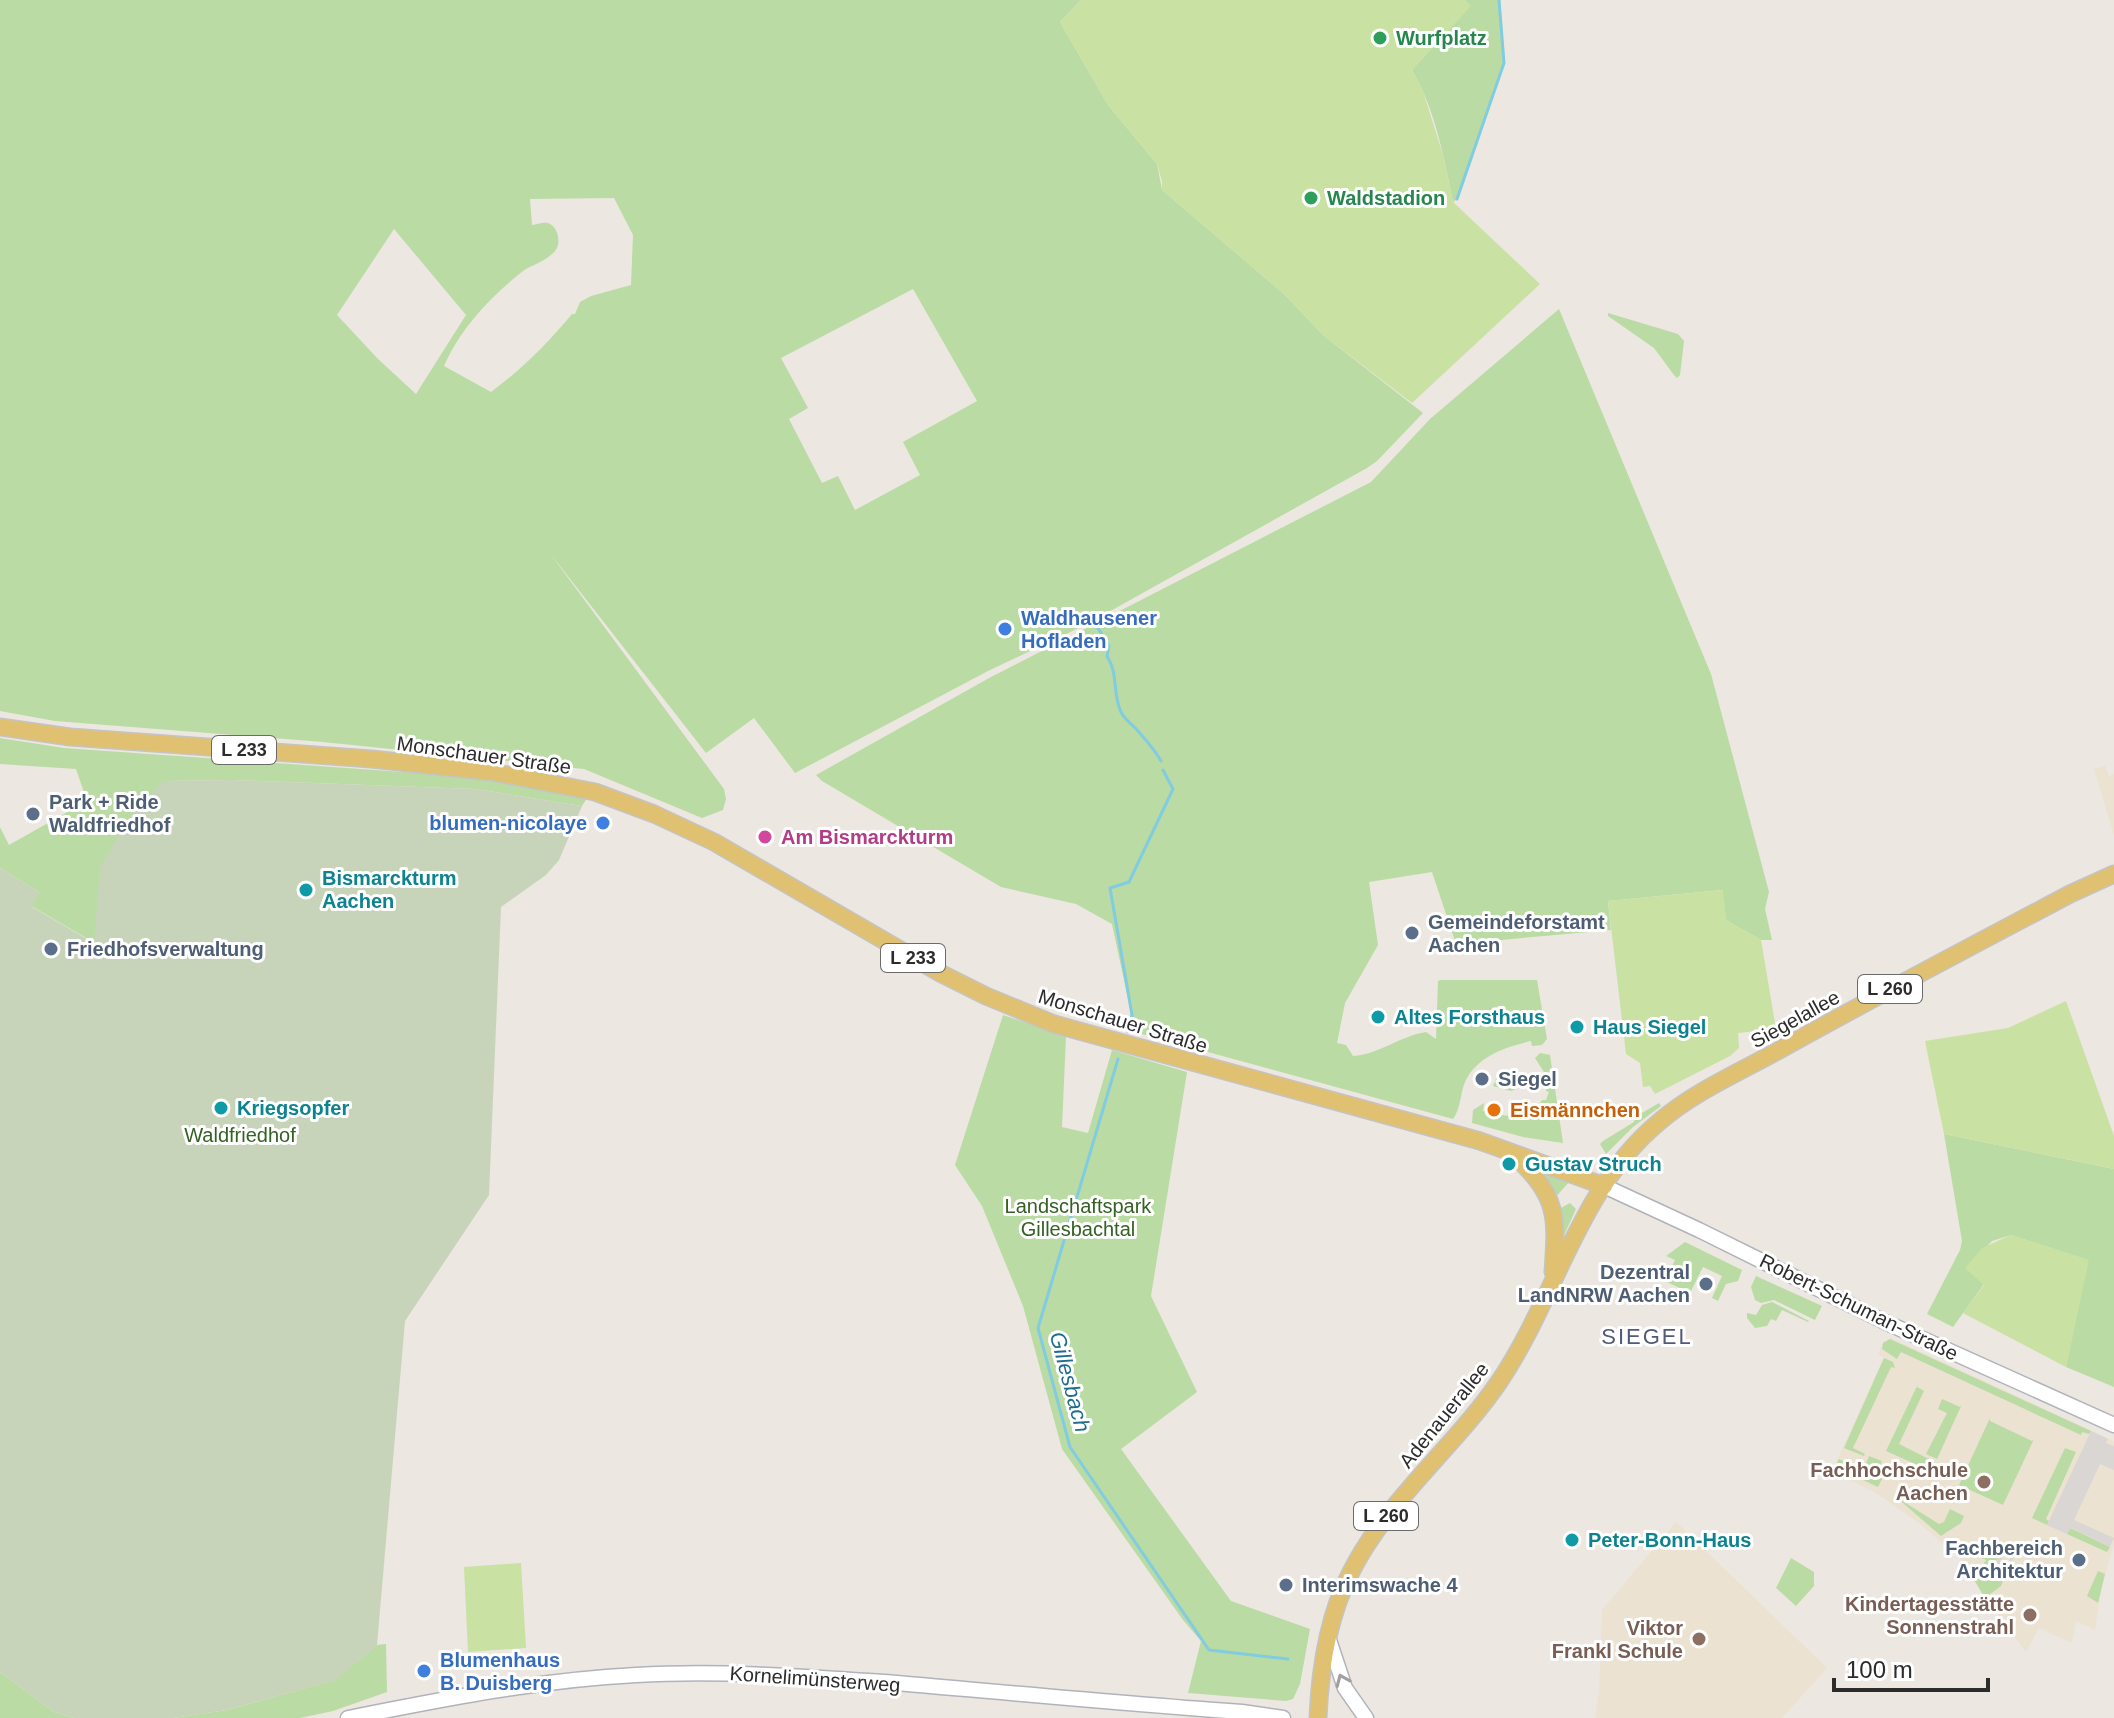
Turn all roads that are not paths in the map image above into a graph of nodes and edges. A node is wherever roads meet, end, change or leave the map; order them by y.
1 (0, 727) edge
2 (2114, 874) edge
3 (1511, 1151) junction
4 (1604, 1186) junction
5 (1553, 1281) junction
6 (2114, 1425) edge
7 (1328, 1637) junction
8 (348, 1718) edge
9 (1283, 1718) edge
10 (1318, 1718) edge
11 (1366, 1718) edge

1 - 3 main road, Monschauer Straße / L 233
2 - 4 main road, Siegelallee / L 260
3 - 4 main road, Monschauer Straße / L 233
3 - 5 main road
4 - 5 main road, Adenauerallee / L 260
4 - 6 street, Robert-Schuman-Straße / L 233
5 - 7 main road, Adenauerallee / L 260
7 - 10 main road, Adenauerallee / L 260
11 -> 7 street
8 - 9 street, Kornelimünsterweg

